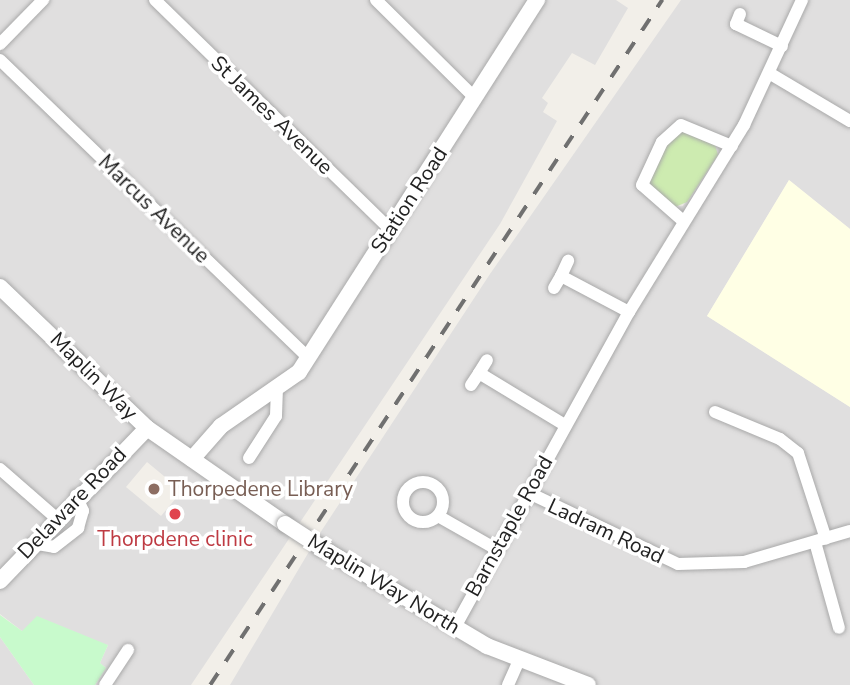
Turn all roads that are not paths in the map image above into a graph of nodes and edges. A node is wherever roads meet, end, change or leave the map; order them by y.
1 (43, 0) edge
2 (155, 0) edge
3 (376, 0) edge
4 (803, 0) edge
5 (536, 2) edge
6 (736, 24) dead end
7 (0, 44) edge
8 (782, 46) junction
9 (0, 60) edge
10 (769, 73) junction
11 (475, 97) junction
12 (850, 121) edge
13 (732, 146) junction
14 (682, 220) junction
15 (390, 229) junction
16 (568, 261) dead end
17 (0, 287) edge
18 (629, 312) junction
19 (309, 358) junction
20 (487, 360) dead end
21 (479, 373) junction
22 (471, 385) dead end
23 (277, 391) junction
24 (715, 412) dead end
25 (565, 425) junction
26 (146, 428) junction
27 (249, 458) dead end
28 (192, 459) junction
29 (0, 469) edge
30 (527, 492) junction
31 (76, 495) junction
32 (438, 516) dead end
33 (55, 517) junction
34 (850, 531) edge
35 (820, 540) junction
36 (32, 543) junction
37 (496, 549) junction
38 (0, 580) edge
39 (455, 627) junction
40 (839, 628) dead end
41 (128, 650) dead end
42 (519, 660) junction
43 (105, 685) edge
44 (508, 685) edge
45 (588, 685) edge

1 - 7 street
2 - 15 street, St James Avenue
3 - 11 street
4 - 8 street, Barnstaple Road
5 - 11 street, Station Road
6 - 8 street
8 - 10 street, Barnstaple Road
9 - 19 street, Marcus Avenue
10 - 12 street
10 - 13 street, Barnstaple Road
11 - 15 street, Station Road
13 - 14 street, Barnstaple Road
13 - 14 street
14 - 18 street, Barnstaple Road
15 - 19 street, Station Road
16 - 18 street
17 - 26 street, Maplin Way
18 - 25 street, Barnstaple Road
19 - 23 street, Station Road
20 - 21 street
21 - 22 street
21 - 25 street
23 - 27 street
23 - 28 street, Station Road
24 - 35 street
25 - 30 street, Barnstaple Road
26 - 28 street, Maplin Way
26 - 31 street, Delaware Road
28 - 39 street, Maplin Way North, bridge
29 - 33 street
30 - 35 street, Ladram Road
30 - 37 street, Barnstaple Road
31 - 33 street, Delaware Road
31 - 36 street
32 - 37 street
33 - 36 street, Delaware Road
34 - 35 street, Ladram Road
35 - 40 street
36 - 38 street, Delaware Road
37 - 39 street, Barnstaple Road
39 - 42 street, Maplin Way North
41 - 43 street
42 - 44 street
42 - 45 street, Maplin Way North

